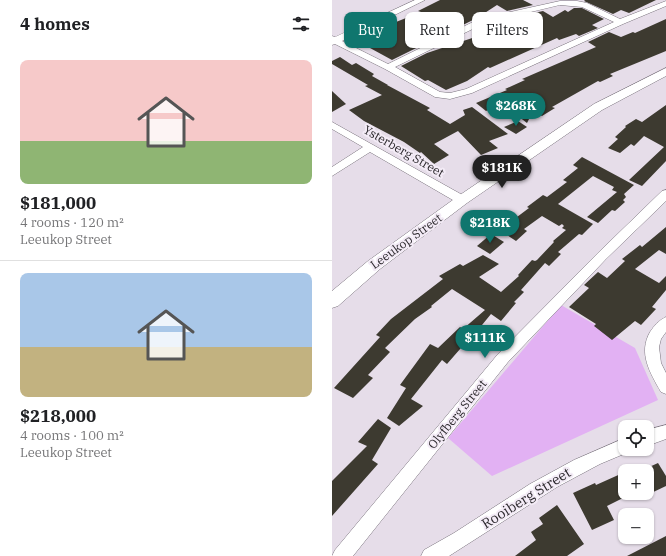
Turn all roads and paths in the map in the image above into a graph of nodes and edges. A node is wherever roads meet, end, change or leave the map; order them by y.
1 (421, 0) edge
2 (666, 3) edge
3 (620, 22) junction
4 (333, 41) edge
5 (388, 67) junction
6 (666, 71) edge
7 (332, 125) edge
8 (370, 147) junction
9 (332, 172) edge
10 (666, 194) edge
11 (462, 200) junction
12 (332, 301) edge
13 (666, 323) edge
14 (666, 388) edge
15 (666, 432) edge
16 (654, 436) edge
17 (618, 449) edge
18 (346, 555) edge
19 (430, 556) edge

1 - 4 street
2 - 3 street
3 - 5 street
3 - 5 street
4 - 5 street
6 - 11 street, Leeukop Street
7 - 8 street, Ysterberg Street
8 - 9 street
8 - 11 street, Ysterberg Street
10 - 18 street, Olyfberg Street
11 - 12 street, Leeukop Street
13 - 14 street
15 - 16 street
17 - 19 street, Rooiberg Street

